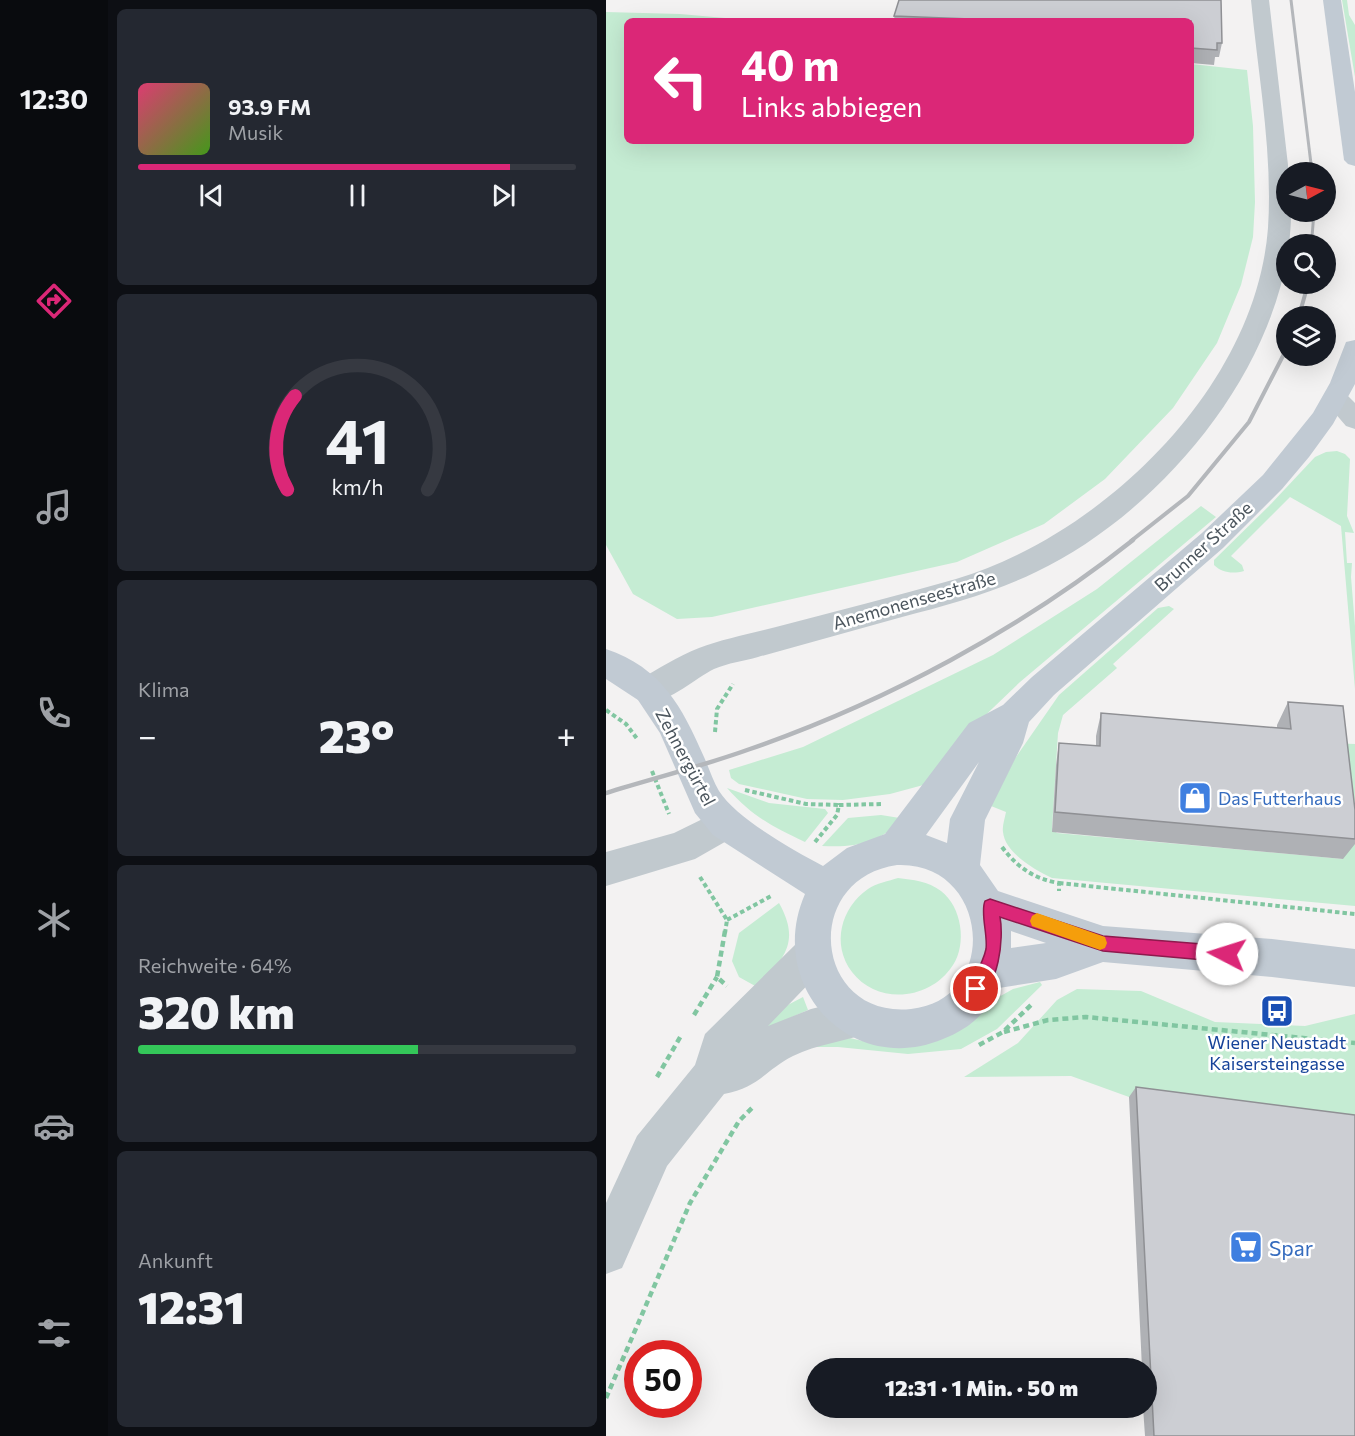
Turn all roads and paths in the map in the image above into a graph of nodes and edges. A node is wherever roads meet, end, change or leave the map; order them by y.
1 (1260, 0) edge
2 (1332, 0) edge
3 (1355, 160) edge
4 (1355, 348) edge
5 (1335, 398) junction
6 (1355, 420) edge
7 (606, 662) edge
8 (740, 676) dead end
9 (649, 690) junction
10 (1015, 715) junction
11 (714, 741) dead end
12 (744, 790) dead end
13 (928, 804) junction
14 (839, 805) junction
15 (968, 819) junction
16 (725, 824) junction
17 (894, 850) junction
18 (962, 868) junction
19 (794, 869) junction
20 (606, 870) edge
21 (1059, 883) junction
22 (829, 888) junction
23 (990, 906) junction
24 (1355, 914) edge
25 (1057, 944) junction
26 (811, 955) junction
27 (1355, 968) edge
28 (987, 971) junction
29 (756, 1012) junction
30 (856, 1018) junction
31 (1003, 1032) junction
32 (1355, 1043) edge
33 (973, 1048) dead end
34 (713, 1075) junction
35 (755, 1104) dead end
36 (606, 1252) edge
37 (606, 1398) edge

1 - 9 street, Anemonenseestraße
2 - 3 main road
4 - 5 main road, Brunner Straße
5 - 6 street
5 - 10 main road, Brunner Straße
7 - 9 main road, Zehnergürtel
8 - 11 path
9 - 16 main road, Zehnergürtel
10 - 13 main road, Brunner Straße
10 - 15 main road, Brunner Straße
12 - 14 path
13 - 14 path
13 - 17 main road, Brunner Straße
14 - 19 path
15 - 18 main road, Brunner Straße
15 - 21 path
16 - 19 main road, Zehnergürtel
16 - 20 street
17 - 18 main road
17 - 22 main road
18 - 23 main road
19 - 22 main road, Zehnergürtel
19 - 29 path
21 - 24 path
21 - 25 path
22 - 26 main road
23 - 25 main road
23 - 28 main road
25 - 27 main road
25 - 28 main road
25 - 31 path
26 - 29 street
26 - 30 main road
28 - 30 main road
29 - 34 street
30 - 34 street
31 - 32 path
31 - 33 path
34 - 36 street
35 - 37 path

